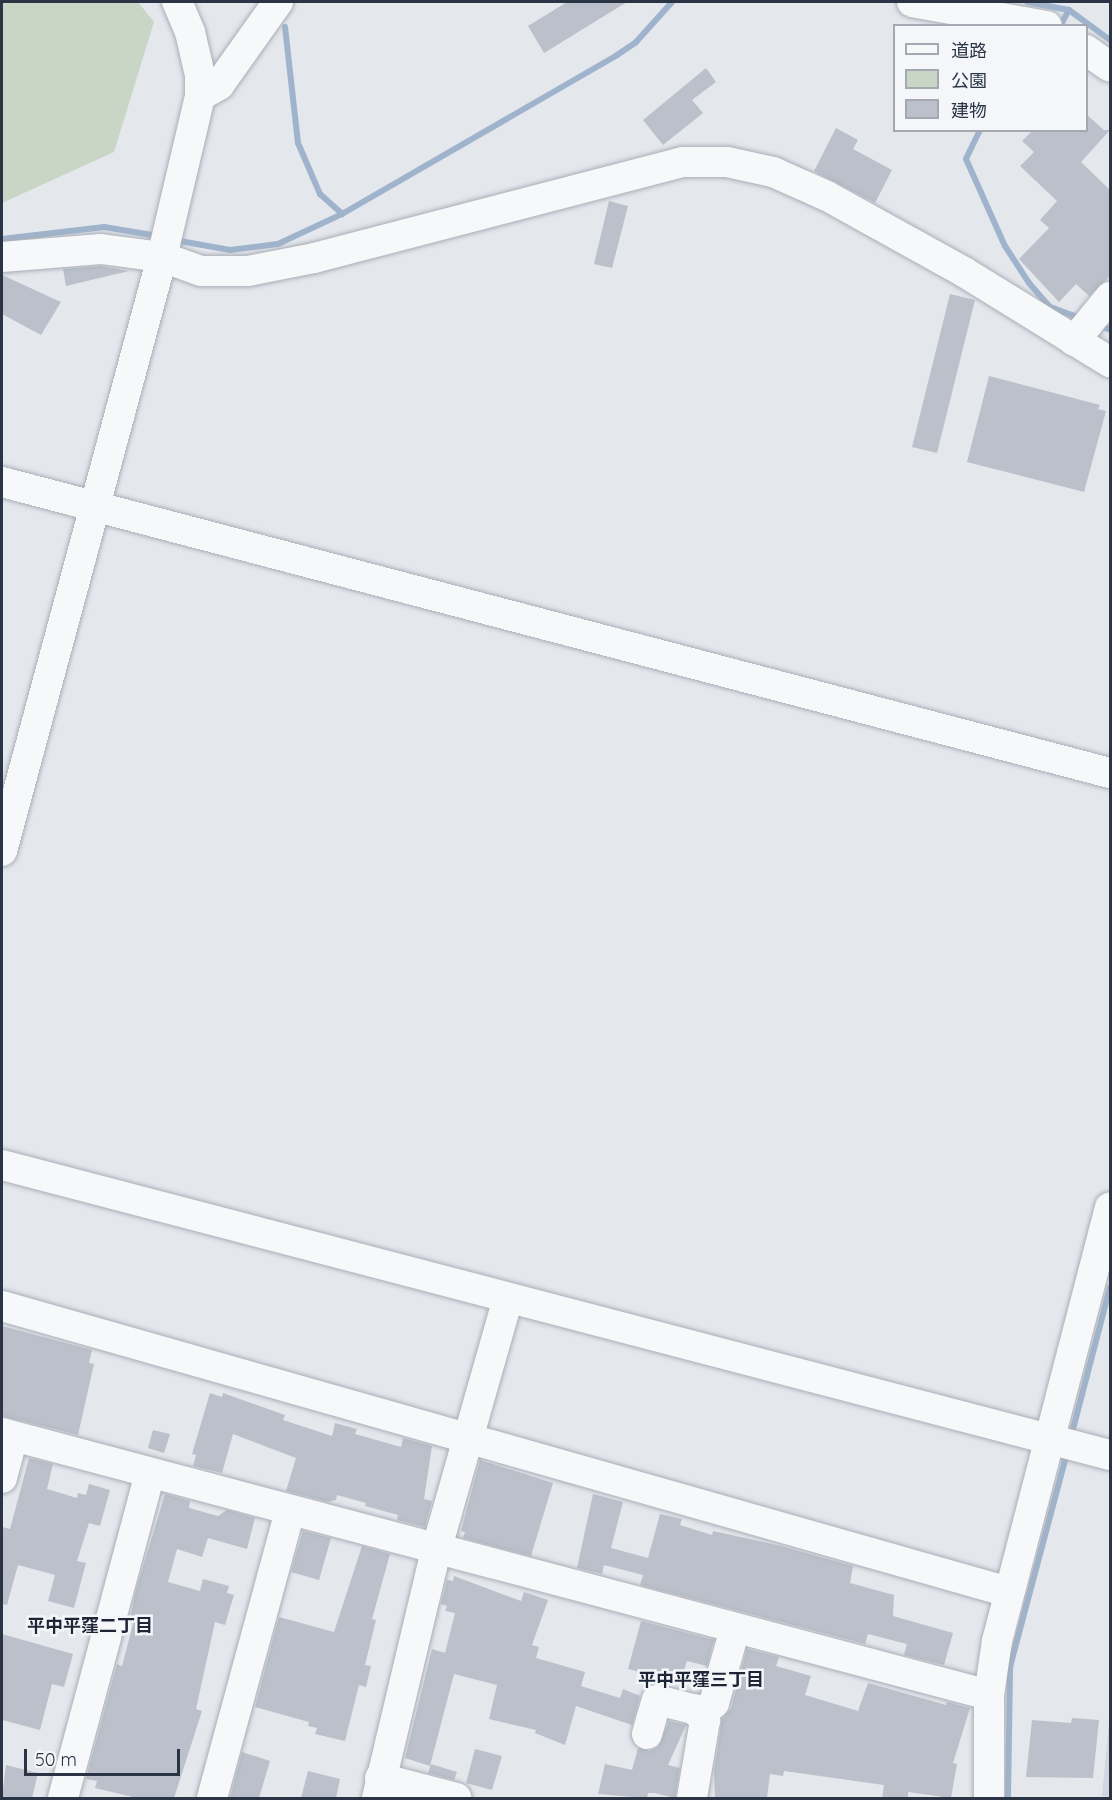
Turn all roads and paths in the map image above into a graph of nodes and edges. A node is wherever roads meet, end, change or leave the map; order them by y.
1 (177, 2) edge
2 (278, 2) edge
3 (912, 2) edge
4 (1036, 24) edge
5 (1088, 51) edge
6 (1110, 67) edge
7 (200, 96) junction
8 (165, 244) junction
9 (2, 257) edge
10 (1110, 297) edge
11 (1074, 341) junction
12 (1110, 362) edge
13 (2, 482) edge
14 (95, 506) junction
15 (1110, 773) edge
16 (2, 851) edge
17 (2, 1166) edge
18 (1110, 1207) edge
19 (508, 1299) junction
20 (2, 1306) edge
21 (7, 1435) edge
22 (467, 1437) junction
23 (1064, 1442) junction
24 (1110, 1455) edge
25 (150, 1473) junction
26 (2, 1478) edge
27 (290, 1511) junction
28 (436, 1551) junction
29 (1009, 1592) junction
30 (735, 1629) junction
31 (989, 1695) junction
32 (701, 1715) junction
33 (647, 1734) dead end
34 (379, 1788) edge
35 (63, 1798) edge
36 (212, 1798) edge
37 (456, 1798) edge
38 (693, 1798) edge
39 (989, 1798) edge

1 - 7 street
2 - 7 street
3 - 4 street
5 - 6 street
7 - 8 street
8 - 9 street
8 - 11 street
8 - 14 street
10 - 11 street
11 - 12 street
13 - 14 street
14 - 15 street
14 - 16 street
17 - 19 street
18 - 23 street
19 - 22 street
19 - 23 street
20 - 22 street
21 - 25 street
21 - 26 street
22 - 28 street
22 - 29 street
23 - 24 street
23 - 29 street
25 - 27 street
25 - 35 street
27 - 28 street
27 - 36 street
28 - 30 street
28 - 34 street
29 - 31 street
30 - 31 street
30 - 32 street
31 - 39 street
32 - 33 street
32 - 38 street
34 - 37 street

